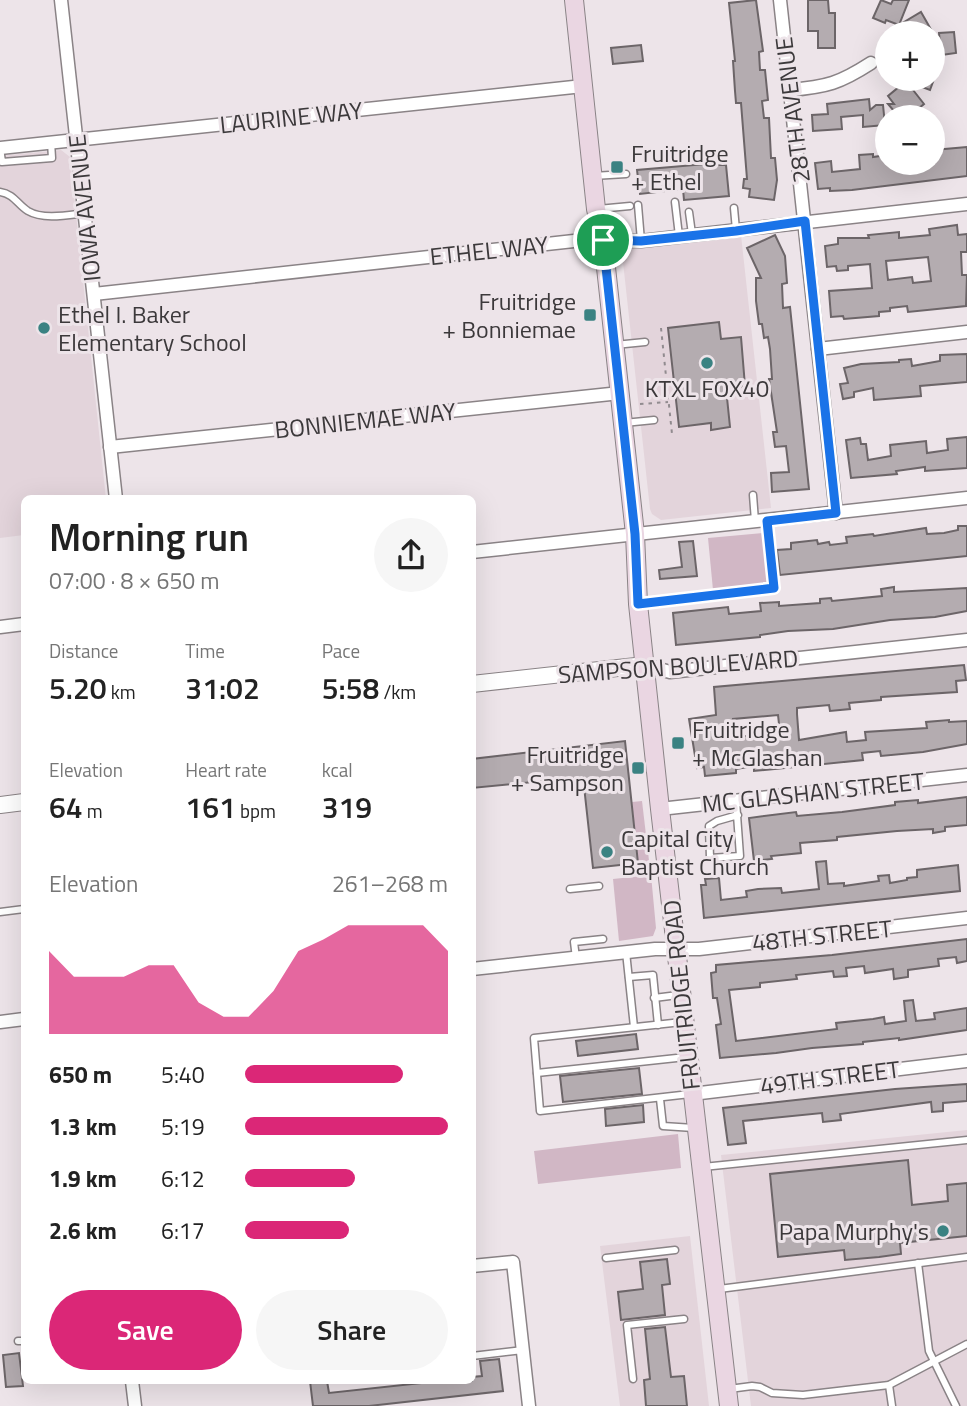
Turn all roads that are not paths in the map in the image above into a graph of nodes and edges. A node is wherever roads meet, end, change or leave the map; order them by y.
1 (61, 0) edge
2 (573, 0) edge
3 (780, 0) edge
4 (872, 63) dead end
5 (583, 86) junction
6 (789, 90) junction
7 (76, 139) junction
8 (51, 142) junction
9 (0, 148) edge
10 (2, 162) edge
11 (626, 174) dead end
12 (592, 176) junction
13 (0, 192) edge
14 (675, 202) dead end
15 (967, 204) edge
16 (638, 205) dead end
17 (630, 206) dead end
18 (734, 208) dead end
19 (596, 209) junction
20 (690, 212) dead end
21 (86, 213) junction
22 (805, 221) junction
23 (736, 231) junction
24 (685, 236) junction
25 (603, 240) junction
26 (641, 241) junction
27 (94, 293) junction
28 (967, 332) edge
29 (645, 342) dead end
30 (615, 345) junction
31 (818, 349) junction
32 (620, 393) junction
33 (654, 420) dead end
34 (623, 423) junction
35 (110, 447) junction
36 (116, 495) edge
37 (753, 495) dead end
38 (967, 498) edge
39 (836, 513) junction
40 (761, 522) junction
41 (635, 534) junction
42 (476, 552) edge
43 (638, 604) junction
44 (21, 624) edge
45 (0, 627) edge
46 (967, 640) edge
47 (645, 665) junction
48 (476, 684) edge
49 (967, 775) edge
50 (736, 801) junction
51 (21, 802) edge
52 (0, 805) edge
53 (660, 809) junction
54 (738, 815) junction
55 (599, 886) dead end
56 (570, 889) dead end
57 (21, 909) edge
58 (0, 912) edge
59 (967, 918) edge
60 (603, 939) dead end
61 (676, 949) junction
62 (626, 952) junction
63 (576, 958) junction
64 (476, 969) edge
65 (629, 977) junction
66 (640, 986) dead end
67 (630, 987) junction
68 (681, 995) junction
69 (654, 998) junction
70 (641, 1000) dead end
71 (631, 1001) junction
72 (642, 1008) dead end
73 (632, 1010) junction
74 (21, 1019) edge
75 (0, 1022) edge
76 (684, 1022) junction
77 (658, 1025) junction
78 (634, 1027) junction
79 (688, 1057) junction
80 (967, 1061) edge
81 (537, 1073) junction
82 (692, 1094) junction
83 (660, 1099) junction
84 (696, 1128) junction
85 (967, 1140) edge
86 (701, 1167) junction
87 (675, 1250) dead end
88 (967, 1257) edge
89 (606, 1258) dead end
90 (918, 1263) junction
91 (476, 1266) edge
92 (715, 1289) junction
93 (684, 1319) dead end
94 (967, 1344) edge
95 (523, 1350) junction
96 (476, 1356) edge
97 (934, 1361) junction
98 (633, 1379) dead end
99 (132, 1384) edge
100 (889, 1385) junction
101 (728, 1397) edge
102 (135, 1406) edge
103 (529, 1406) edge
104 (891, 1406) edge
105 (956, 1406) edge

1 - 7 street, IOWA AVENUE
2 - 5 main road, FRUITRIDGE ROAD
3 - 6 street, 28TH AVENUE
4 - 6 street
5 - 7 street, LAURINE WAY
5 - 12 main road, FRUITRIDGE ROAD
6 - 22 street, 28TH AVENUE
7 - 8 street, LAURINE WAY
7 - 21 street, IOWA AVENUE
8 - 9 street, LAURINE WAY
8 - 10 lane
9 - 10 lane
11 - 12 lane
12 - 19 main road, FRUITRIDGE ROAD
13 - 21 lane
14 - 24 lane
15 - 22 street, ETHEL WAY
16 - 26 lane
17 - 19 lane
18 - 23 lane
19 - 25 main road, FRUITRIDGE ROAD
20 - 24 lane
21 - 27 street, IOWA AVENUE
22 - 23 street, ETHEL WAY
22 - 31 street, 28TH AVENUE
23 - 24 street, ETHEL WAY
24 - 26 street, ETHEL WAY
25 - 26 street, ETHEL WAY
25 - 27 street, ETHEL WAY
25 - 30 main road, FRUITRIDGE ROAD
27 - 35 street, IOWA AVENUE
28 - 31 street
29 - 30 lane
30 - 32 main road, FRUITRIDGE ROAD
31 - 39 street, 28TH AVENUE
32 - 34 main road, FRUITRIDGE ROAD
32 - 35 street, BONNIEMAE WAY
33 - 34 lane
34 - 41 main road, FRUITRIDGE ROAD
35 - 36 street, IOWA AVENUE
37 - 40 lane
38 - 39 street
39 - 40 street
40 - 41 street
40 - 43 lane
41 - 42 street
41 - 43 main road, FRUITRIDGE ROAD
43 - 47 main road, FRUITRIDGE ROAD
44 - 45 street
46 - 47 street, SAMPSON BOULEVARD
47 - 48 street, SAMPSON BOULEVARD
47 - 53 main road, FRUITRIDGE ROAD
49 - 50 street, MC GLASHAN STREET
50 - 53 street, MC GLASHAN STREET
50 - 54 lane
51 - 52 street
53 - 61 main road, FRUITRIDGE ROAD
54 - 54 lane
55 - 56 lane
57 - 58 lane
59 - 61 street, 48TH STREET
60 - 63 lane
61 - 62 street, 48TH STREET
61 - 68 main road, FRUITRIDGE ROAD
62 - 63 street, 48TH STREET
62 - 65 lane
63 - 64 street, 48TH STREET
65 - 67 lane
65 - 69 lane
66 - 67 lane
67 - 71 lane
68 - 69 lane
68 - 76 main road, FRUITRIDGE ROAD
69 - 77 lane
70 - 71 lane
71 - 73 lane
72 - 73 lane
73 - 78 lane
74 - 75 street
76 - 77 lane
76 - 79 main road, FRUITRIDGE ROAD
77 - 78 lane
78 - 81 lane
79 - 81 lane
79 - 82 main road, FRUITRIDGE ROAD
80 - 82 street, 49TH STREET
81 - 83 lane
82 - 83 lane
82 - 84 main road, FRUITRIDGE ROAD
83 - 84 lane
84 - 86 main road, FRUITRIDGE ROAD
85 - 86 lane
86 - 92 main road, FRUITRIDGE ROAD
87 - 89 lane
88 - 90 lane
90 - 92 lane
90 - 97 lane
91 - 95 street
92 - 101 main road, FRUITRIDGE ROAD
93 - 98 lane
94 - 97 lane
95 - 96 lane
95 - 103 street
97 - 100 lane
97 - 105 lane
99 - 102 street
100 - 101 lane
100 - 104 lane

